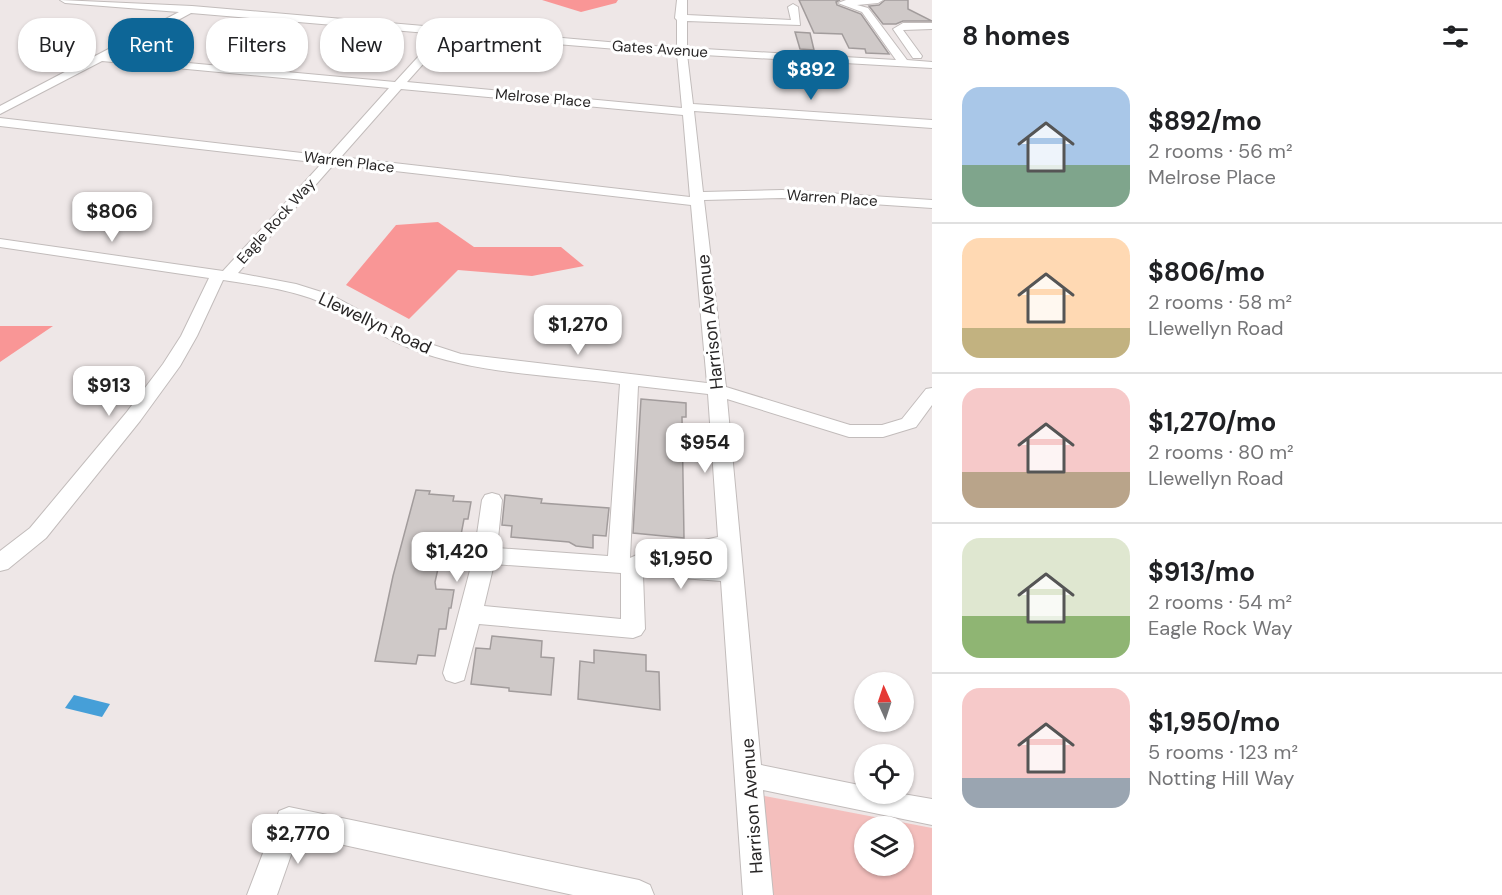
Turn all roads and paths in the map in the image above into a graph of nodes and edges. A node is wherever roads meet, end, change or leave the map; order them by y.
1 (65, 0) edge
2 (213, 0) edge
3 (682, 0) edge
4 (878, 0) edge
5 (793, 7) dead end
6 (193, 9) junction
7 (680, 18) junction
8 (932, 26) edge
9 (416, 28) edge
10 (920, 32) dead end
11 (932, 32) edge
12 (563, 41) edge
13 (682, 51) junction
14 (917, 56) dead end
15 (101, 58) junction
16 (904, 64) junction
17 (932, 65) edge
18 (416, 66) edge
19 (398, 86) junction
20 (688, 110) junction
21 (0, 111) edge
22 (0, 122) edge
23 (932, 124) edge
24 (332, 160) junction
25 (697, 199) junction
26 (932, 204) edge
27 (0, 243) edge
28 (223, 276) junction
29 (629, 380) junction
30 (717, 390) junction
31 (932, 393) edge
32 (492, 500) dead end
33 (730, 542) junction
34 (485, 555) junction
35 (0, 563) edge
36 (626, 566) junction
37 (733, 574) junction
38 (470, 614) junction
39 (455, 673) dead end
40 (749, 775) junction
41 (932, 812) edge
42 (262, 895) edge
43 (639, 895) edge
44 (758, 895) edge

1 - 6 street, Gates Avenue
2 - 6 street
3 - 7 street, Harrison Avenue
4 - 16 street
5 - 7 street
6 - 9 street, Gates Avenue
6 - 15 street
7 - 13 street, Harrison Avenue
8 - 14 street
10 - 11 street
12 - 13 street, Gates Avenue
13 - 16 street, Gates Avenue
13 - 20 street, Harrison Avenue
15 - 19 street, Melrose Place
15 - 21 street
16 - 17 street, Gates Avenue
18 - 19 street, Eagle Rock Way
19 - 20 street, Melrose Place
19 - 24 street, Eagle Rock Way
20 - 23 street, Melrose Place
20 - 25 street, Harrison Avenue
22 - 24 street, Warren Place
24 - 25 street, Warren Place
24 - 28 street, Eagle Rock Way
25 - 26 street, Warren Place
25 - 30 street, Harrison Avenue
27 - 28 street, Llewellyn Road
28 - 29 street, Llewellyn Road
28 - 35 street, Eagle Rock Way
29 - 30 street, Llewellyn Road
29 - 36 street
30 - 31 street, Llewellyn Road
30 - 33 street, Harrison Avenue
32 - 34 street
33 - 36 street
33 - 37 street, Harrison Avenue
34 - 36 street
34 - 38 street
36 - 37 street
36 - 38 street
37 - 40 street, Harrison Avenue
38 - 39 street
40 - 41 street
40 - 44 street, Harrison Avenue
42 - 43 street

